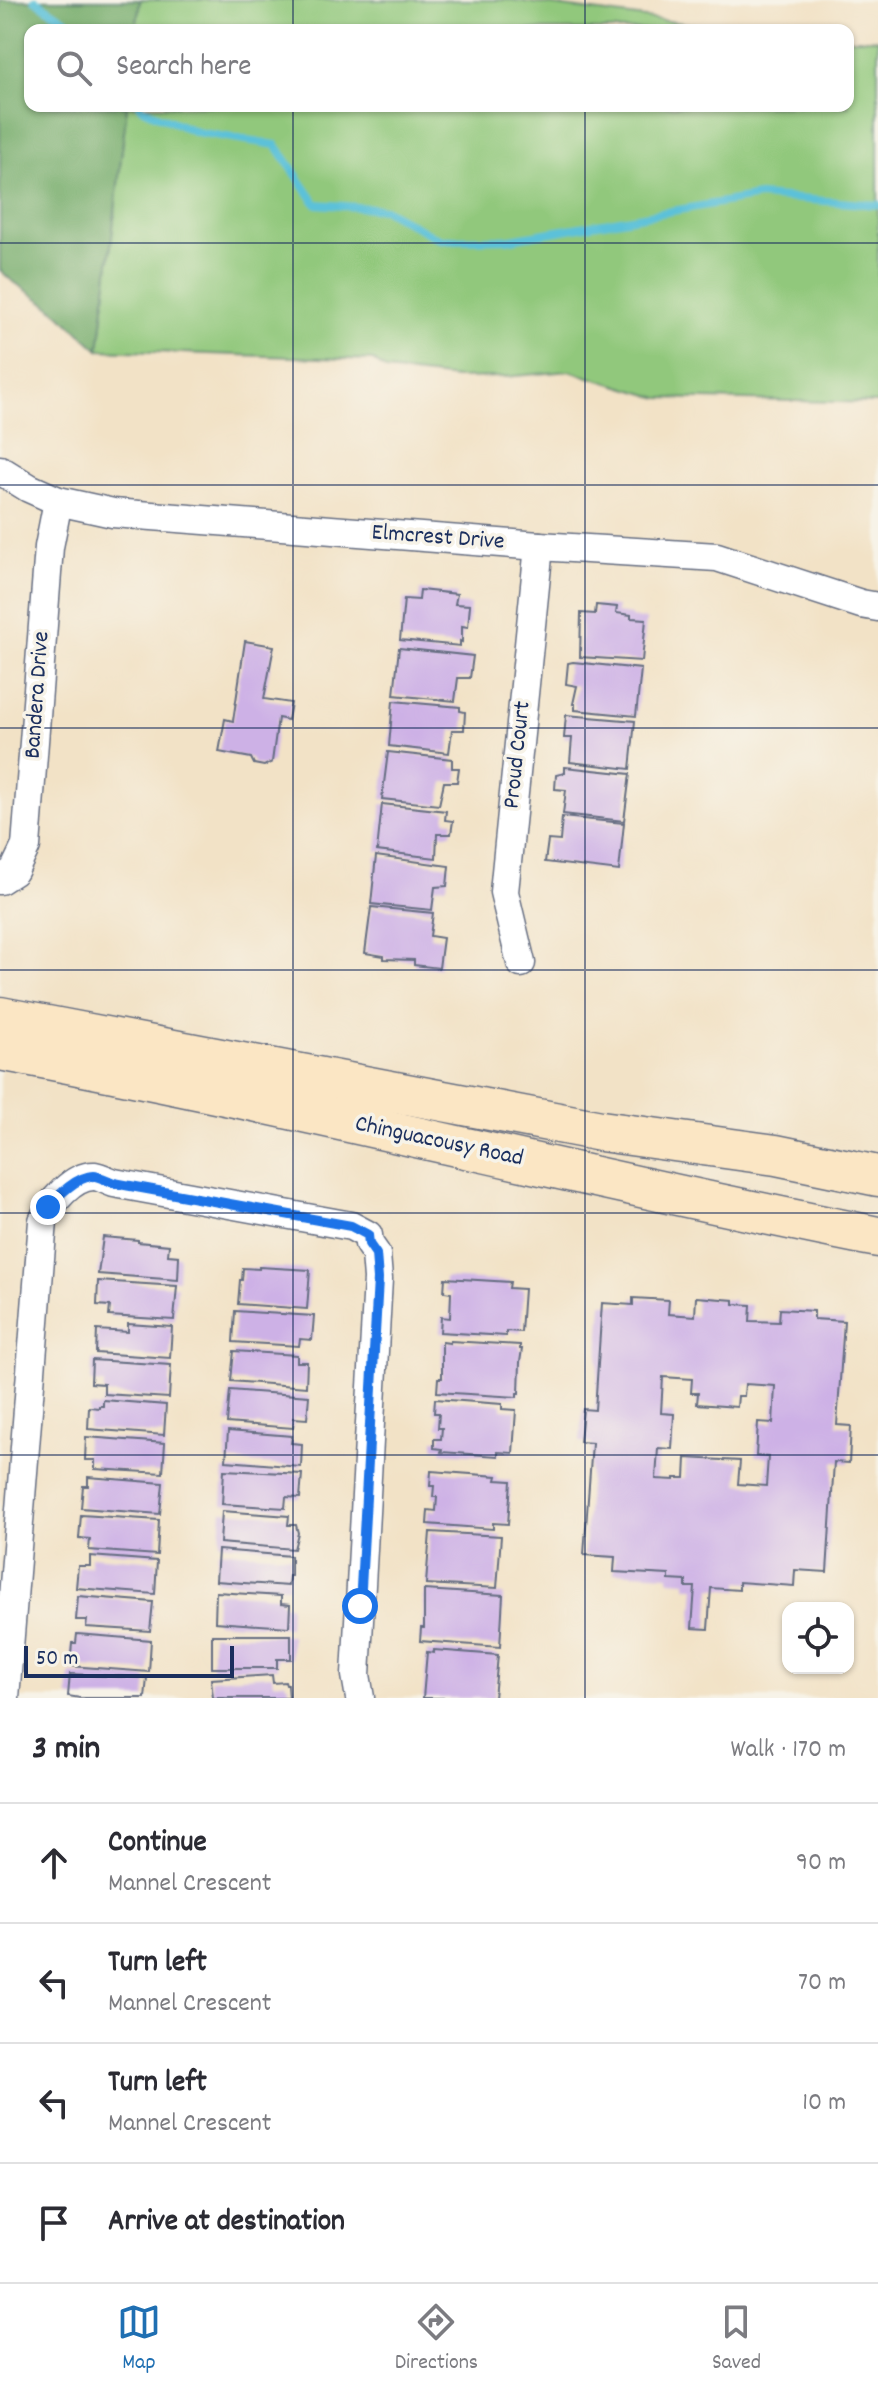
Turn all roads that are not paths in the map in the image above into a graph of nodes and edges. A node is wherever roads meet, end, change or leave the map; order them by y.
1 (0, 470) edge
2 (58, 501) junction
3 (539, 546) junction
4 (878, 607) edge
5 (0, 880) edge
6 (521, 963) dead end
7 (0, 1017) edge
8 (0, 1050) edge
9 (878, 1176) edge
10 (878, 1237) edge
11 (5, 1698) edge
12 (360, 1698) edge

1 - 2 street, Elmcrest Drive
2 - 3 street, Elmcrest Drive
2 - 5 street, Bandera Drive
3 - 4 street, Elmcrest Drive
3 - 6 street, Proud Court
7 - 9 main road, Chinguacousy Road
8 - 10 main road, Chinguacousy Road
11 - 12 street

